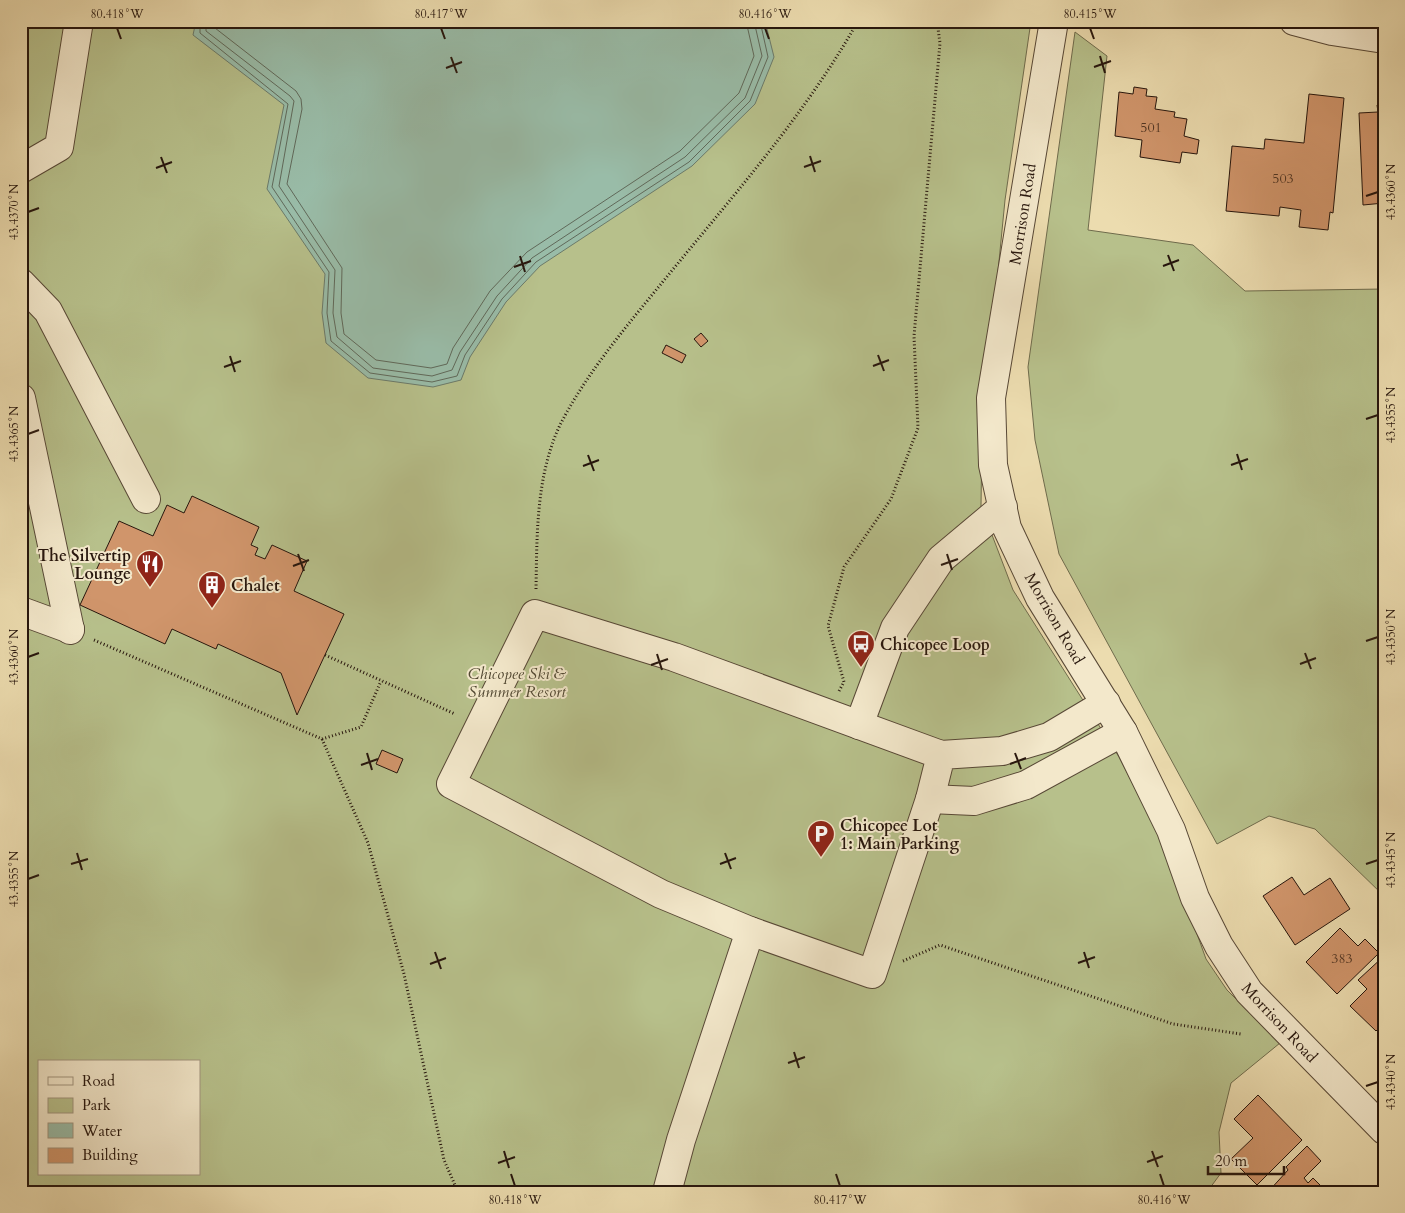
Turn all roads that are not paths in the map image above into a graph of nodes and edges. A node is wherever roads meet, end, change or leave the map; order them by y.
1 (79, 21) edge
2 (1054, 21) edge
3 (1294, 21) edge
4 (1384, 39) edge
5 (21, 169) edge
6 (21, 283) edge
7 (21, 398) edge
8 (146, 500) dead end
9 (1003, 507) junction
10 (21, 610) edge
11 (1106, 703) junction
12 (859, 725) junction
13 (1123, 732) junction
14 (941, 755) junction
15 (930, 799) junction
16 (750, 931) junction
17 (1384, 1130) edge
18 (667, 1192) edge

1 - 5 street
2 - 9 street, Morrison Road
3 - 4 street
6 - 8 street
7 - 10 street
9 - 11 street, Morrison Road
9 - 12 street
11 - 13 street, Morrison Road
11 - 14 street
12 - 14 street
12 - 16 street
13 - 15 street
13 - 17 street, Morrison Road
14 - 15 street
15 - 16 street
16 - 18 street

